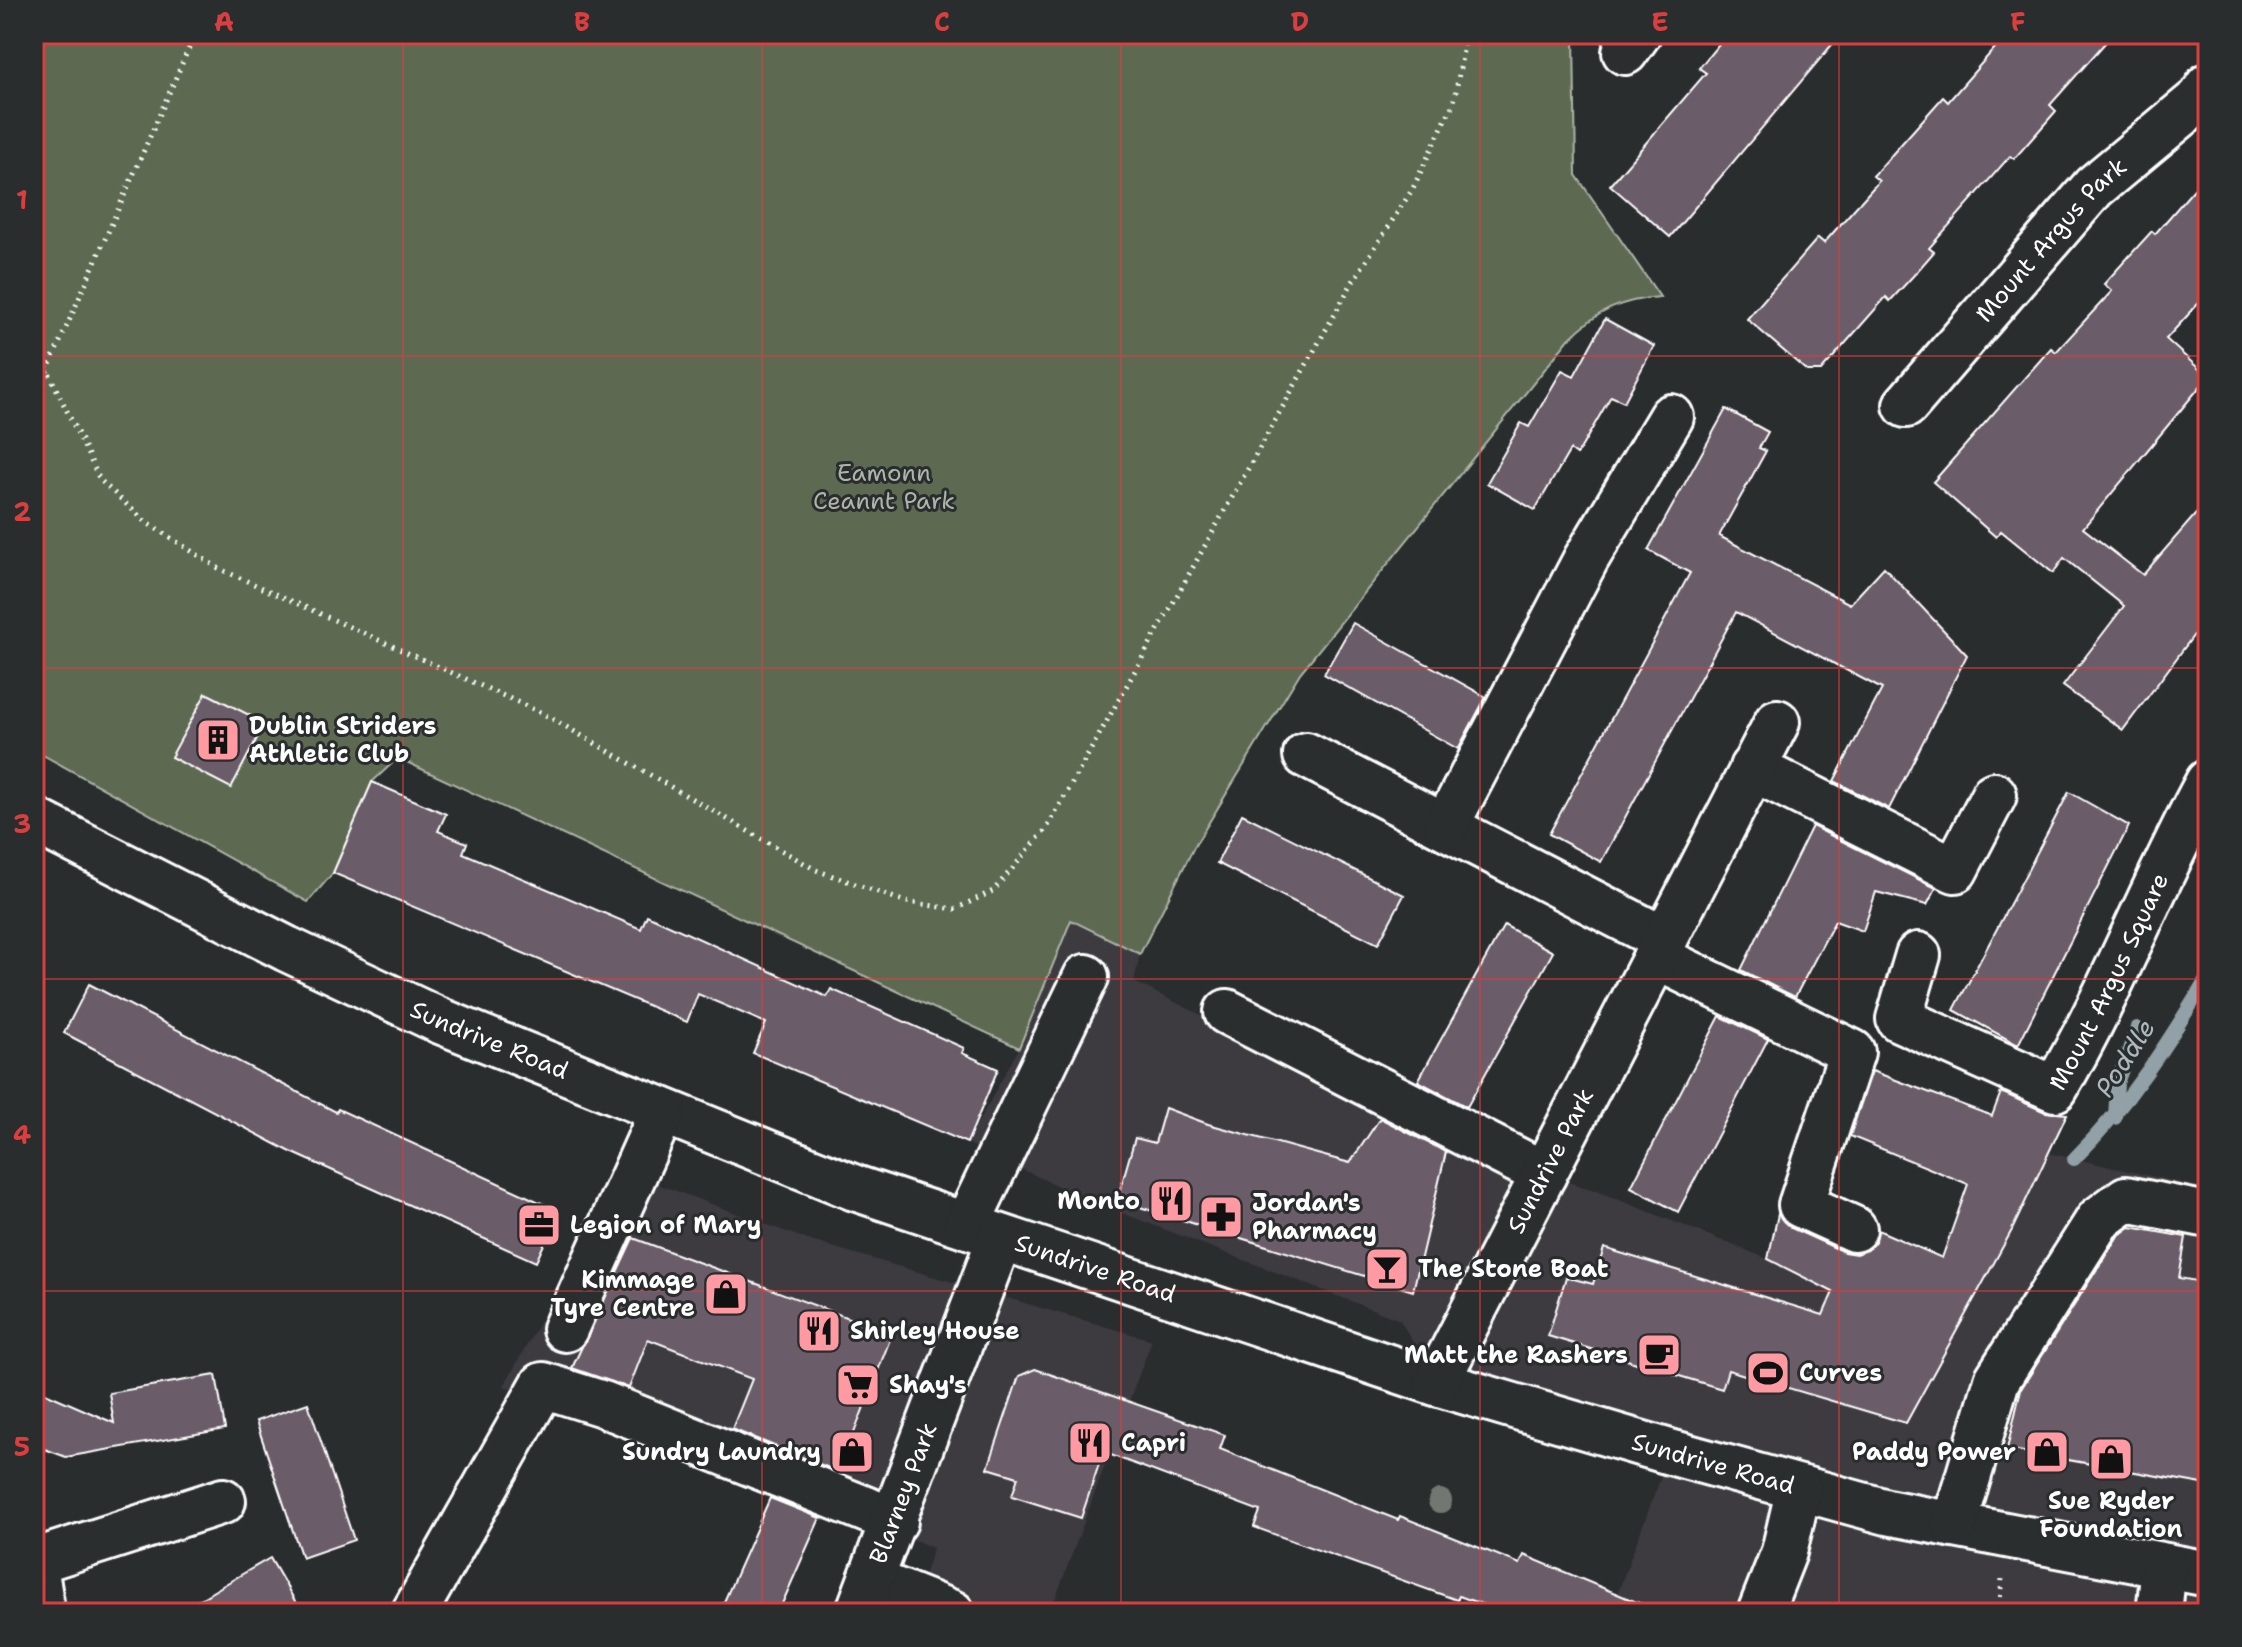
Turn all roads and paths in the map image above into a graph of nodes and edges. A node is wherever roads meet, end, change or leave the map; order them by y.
1 (195, 34) edge
2 (1466, 34) edge
3 (2208, 86) edge
4 (46, 367) junction
5 (34, 401) edge
6 (1906, 405) dead end
7 (1671, 417) dead end
8 (1777, 722) dead end
9 (1306, 755) dead end
10 (1752, 768) junction
11 (2208, 782) edge
12 (1994, 795) dead end
13 (34, 820) edge
14 (1446, 826) junction
15 (1660, 949) junction
16 (1918, 955) dead end
17 (1086, 977) dead end
18 (1227, 1012) dead end
19 (662, 1112) junction
20 (1544, 1174) junction
21 (2208, 1215) edge
22 (1854, 1229) dead end
23 (984, 1231) junction
24 (565, 1329) dead end
25 (1436, 1383) junction
26 (1799, 1488) junction
27 (223, 1501) dead end
28 (895, 1521) junction
29 (1954, 1525) junction
30 (35, 1560) edge
31 (2164, 1566) junction
32 (2208, 1574) edge
33 (865, 1597) edge
34 (2000, 1602) dead end
35 (36, 1613) edge
36 (414, 1613) edge
37 (952, 1613) edge
38 (1760, 1613) edge
39 (1999, 1613) edge
40 (2159, 1613) edge

1 - 4 path
2 - 4 path
3 - 6 street, Mount Argus Park
4 - 5 path
7 - 14 street
8 - 10 street, Sundrive Park
9 - 14 street
10 - 12 street
10 - 15 street, Sundrive Park
11 - 16 street, Mount Argus Square
13 - 19 street, Sundrive Road
14 - 15 street
15 - 20 street, Sundrive Park
15 - 22 street
17 - 23 street, Blarney Park
18 - 20 street
19 - 23 street, Sundrive Road
19 - 24 street
20 - 25 street, Sundrive Park
21 - 29 street
23 - 25 street, Sundrive Road
23 - 28 street, Blarney Park
25 - 26 street, Sundrive Road
26 - 29 street, Sundrive Road
26 - 38 street
27 - 30 street
28 - 33 street, Blarney Park
28 - 36 street
29 - 31 street, Sundrive Road
30 - 35 street
31 - 32 street, Sundrive Road
31 - 40 street
33 - 37 street
34 - 39 path

